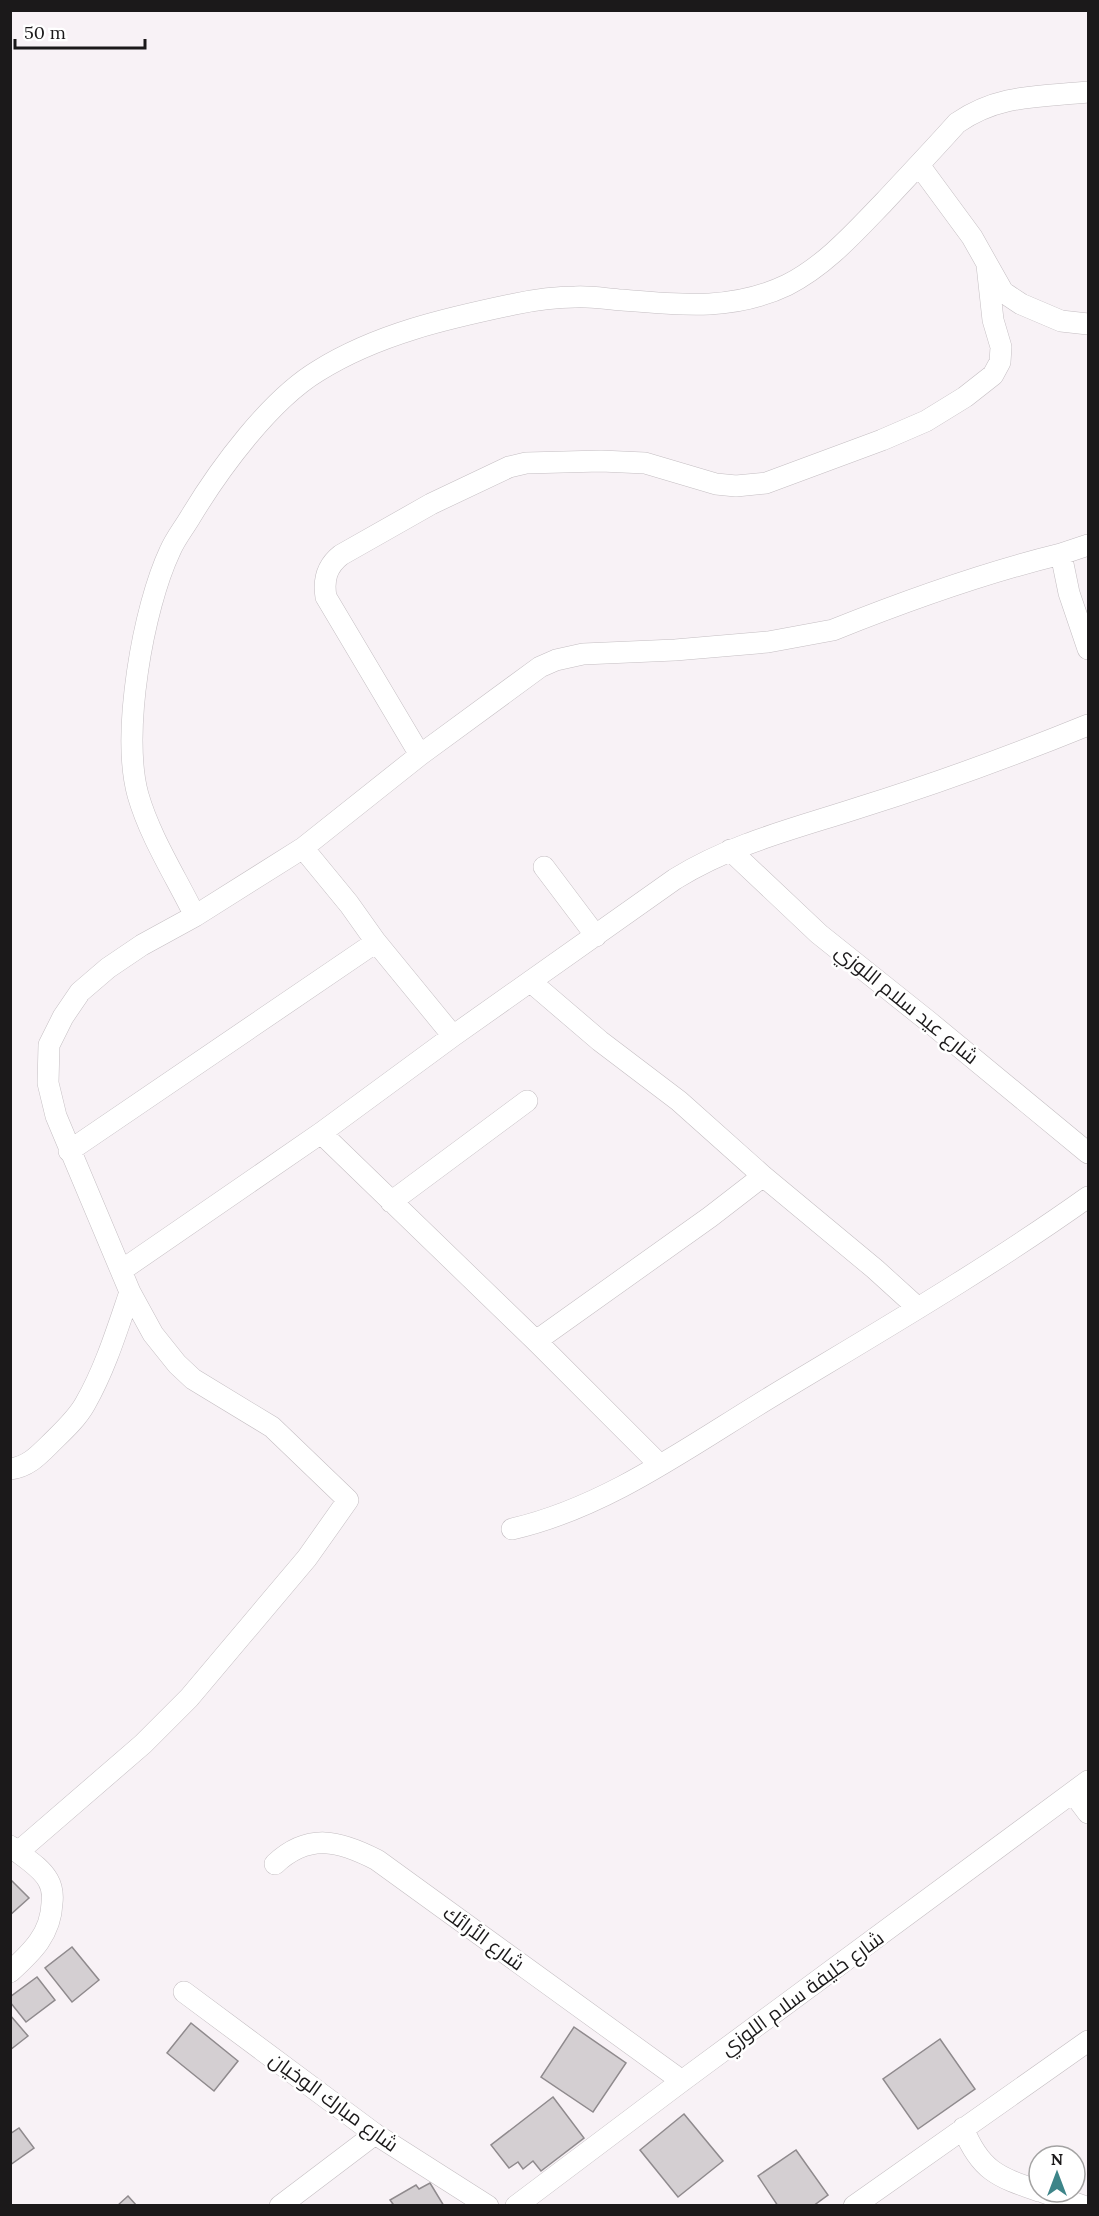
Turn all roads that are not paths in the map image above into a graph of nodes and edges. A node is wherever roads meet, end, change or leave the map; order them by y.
1 (1089, 92) edge
2 (918, 165) junction
3 (987, 265) junction
4 (1089, 324) edge
5 (1089, 545) edge
6 (1061, 554) junction
7 (1089, 649) edge
8 (1089, 725) edge
9 (420, 755) junction
10 (303, 848) junction
11 (730, 850) junction
12 (544, 867) dead end
13 (195, 916) junction
14 (596, 936) junction
15 (376, 942) junction
16 (531, 982) junction
17 (453, 1036) junction
18 (527, 1101) dead end
19 (321, 1133) junction
20 (69, 1150) junction
21 (1089, 1153) edge
22 (763, 1176) junction
23 (1089, 1197) edge
24 (391, 1202) junction
25 (122, 1270) junction
26 (130, 1292) junction
27 (918, 1308) junction
28 (536, 1341) junction
29 (660, 1465) junction
30 (10, 1469) edge
31 (512, 1529) dead end
32 (1081, 1787) edge
33 (1089, 1813) edge
34 (14, 1849) edge
35 (275, 1864) dead end
36 (10, 1972) edge
37 (184, 1992) dead end
38 (1089, 2041) edge
39 (682, 2081) junction
40 (963, 2128) junction
41 (375, 2134) junction
42 (1027, 2185) edge
43 (280, 2205) edge
44 (488, 2205) edge
45 (516, 2205) edge
46 (854, 2205) edge

1 - 2 street
2 - 3 street
2 - 13 street
3 - 4 street
3 - 9 street
5 - 6 street
6 - 7 street
6 - 9 street
8 - 11 street
9 - 10 street
10 - 13 street
10 - 15 street
11 - 14 street
11 - 21 street, شارع عيد سلام اللوزي
12 - 14 street
13 - 20 street
14 - 16 street
15 - 17 street
15 - 20 street
16 - 17 street
16 - 22 street
17 - 19 street
18 - 24 street
19 - 24 street
19 - 25 street
20 - 25 street
22 - 27 street
22 - 28 street
23 - 27 street
24 - 28 street
25 - 26 street
26 - 30 street
26 - 34 street
27 - 29 street
28 - 29 street
29 - 31 street
32 - 33 street
32 - 39 street, شارع خليفة سلام اللوزي
34 - 36 street
35 - 39 street, شارع الأرائك
37 - 41 street, شارع مبارك الوخيان
38 - 40 street
39 - 45 street, شارع خليفة سلام اللوزي
40 - 42 street
40 - 46 street
41 - 43 street
41 - 44 street, شارع مبارك الوخيان

